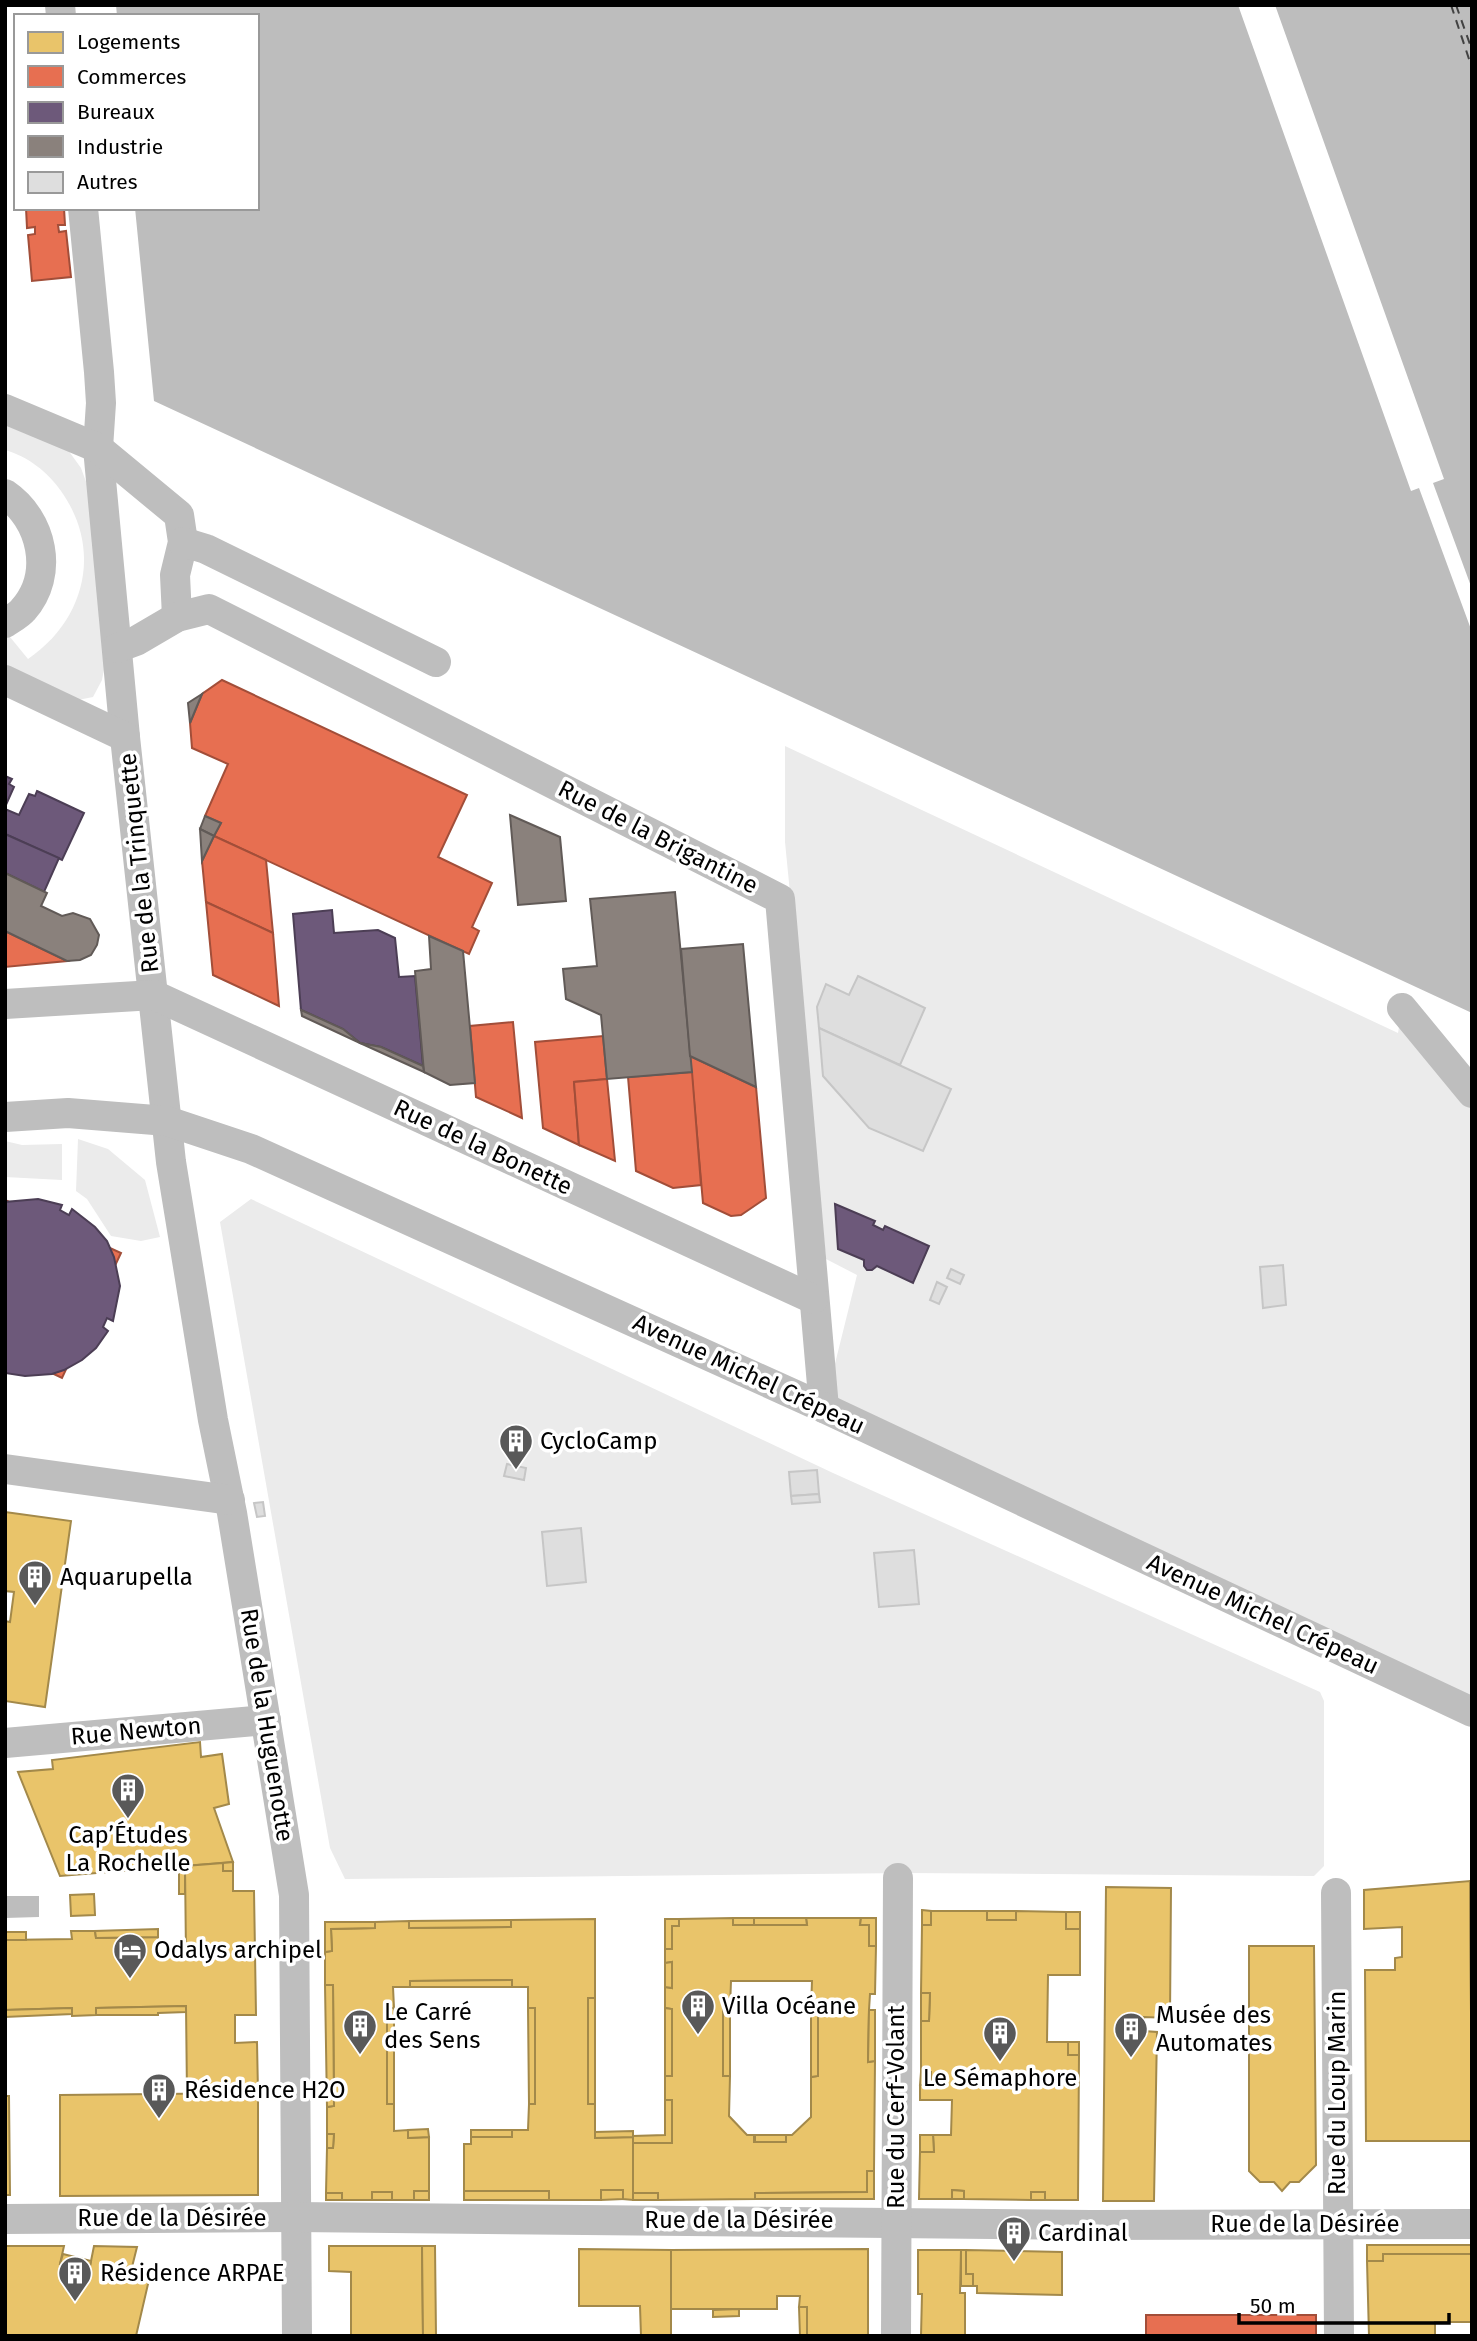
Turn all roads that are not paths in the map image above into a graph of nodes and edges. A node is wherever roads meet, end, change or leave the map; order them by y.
1 (83, 210) edge
2 (5, 409) edge
3 (99, 448) junction
4 (5, 494) edge
5 (183, 542) junction
6 (177, 617) junction
7 (5, 623) edge
8 (117, 648) junction
9 (436, 662) dead end
10 (5, 680) edge
11 (125, 737) junction
12 (154, 995) junction
13 (5, 1004) edge
14 (1402, 1008) dead end
15 (1472, 1093) edge
16 (5, 1117) edge
17 (167, 1121) junction
18 (813, 1299) junction
19 (824, 1408) junction
20 (5, 1469) edge
21 (230, 1500) junction
22 (1472, 1712) edge
23 (266, 1720) junction
24 (5, 1743) edge
25 (898, 1878) dead end
26 (1336, 1893) dead end
27 (296, 2217) junction
28 (5, 2219) edge
29 (896, 2222) junction
30 (1338, 2224) junction
31 (1472, 2224) edge
32 (297, 2336) edge
33 (896, 2336) edge
34 (1339, 2336) edge

1 - 3 street
2 - 3 street
3 - 5 street
3 - 8 street
4 - 7 street
5 - 6 street
5 - 9 street
6 - 8 street, Rue de la Brigantine
6 - 18 street, Rue de la Brigantine
8 - 11 street
10 - 11 street, Rue de la Trinquette
11 - 12 street, Rue de la Trinquette
12 - 13 street
12 - 17 street, Rue de la Trinquette
12 - 18 street, Rue de la Bonette
14 - 15 street
16 - 17 street, Avenue Michel Crépeau
17 - 19 street, Avenue Michel Crépeau
17 - 21 street, Rue de la Huguenotte
18 - 19 street, Rue de la Brigantine
19 - 22 street, Avenue Michel Crépeau
20 - 21 street
21 - 23 street, Rue de la Huguenotte
23 - 24 street, Rue Newton
23 - 27 street, Rue de la Huguenotte
25 - 29 street, Rue du Cerf-Volant
26 - 30 street, Rue du Loup Marin
27 - 28 street, Rue de la Désirée
27 - 29 street, Rue de la Désirée
27 - 32 street, Rue de la Huguenotte
29 - 30 street, Rue de la Désirée
29 - 33 street, Rue du Cerf-Volant
30 - 31 street, Rue de la Désirée
30 - 34 street, Rue du Loup Marin

